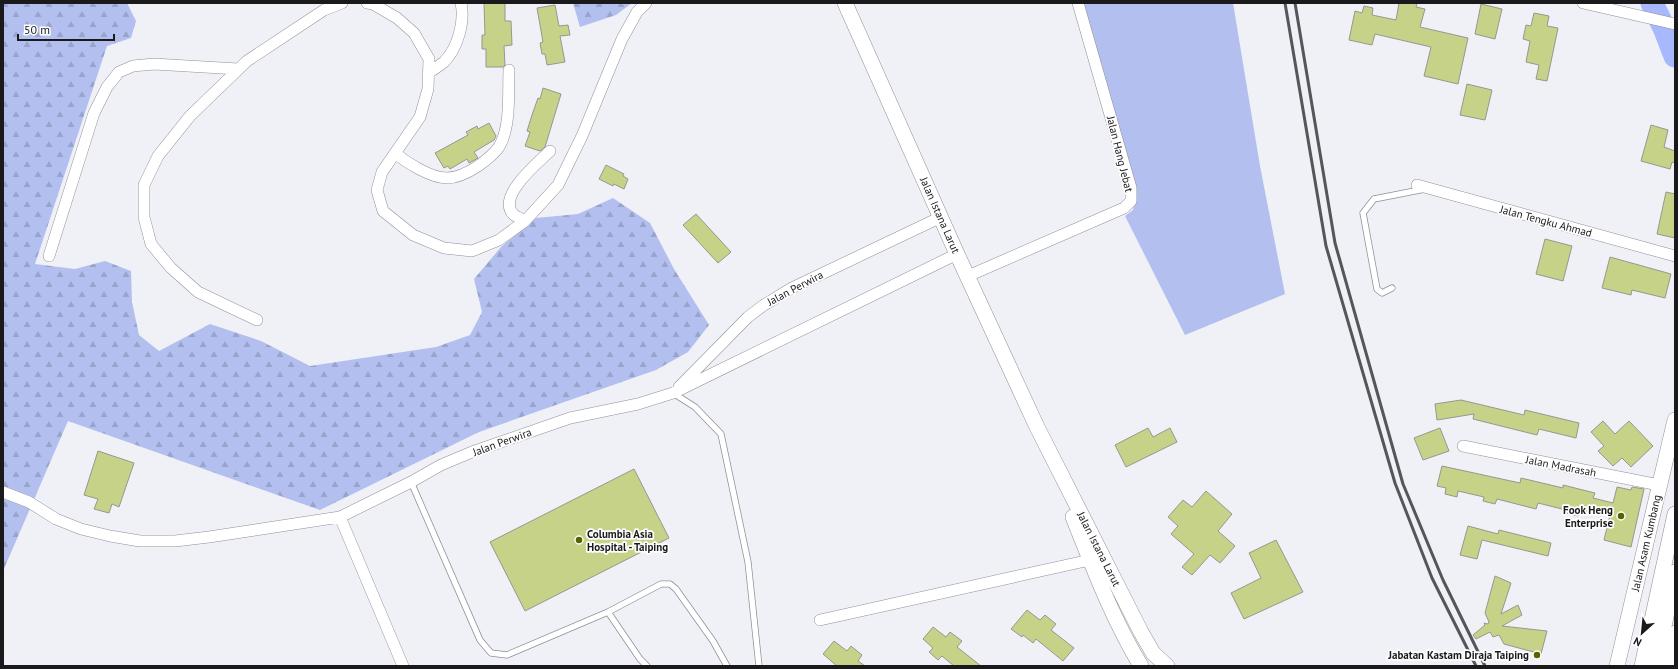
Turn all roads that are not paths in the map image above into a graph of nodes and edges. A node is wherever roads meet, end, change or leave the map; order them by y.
1 (342, 3) edge
2 (367, 3) edge
3 (461, 3) edge
4 (646, 3) edge
5 (844, 3) edge
6 (1078, 3) edge
7 (1583, 3) edge
8 (1674, 24) edge
9 (238, 69) junction
10 (509, 70) dead end
11 (428, 73) junction
12 (550, 151) dead end
13 (395, 153) junction
14 (1417, 185) dead end
15 (1429, 188) junction
16 (942, 217) junction
17 (525, 221) junction
18 (957, 254) junction
19 (49, 256) dead end
20 (1675, 256) edge
21 (968, 276) junction
22 (1392, 288) dead end
23 (258, 320) dead end
24 (672, 393) junction
25 (1675, 420) edge
26 (1037, 427) junction
27 (1463, 446) dead end
28 (411, 482) junction
29 (1659, 485) junction
30 (3, 492) edge
31 (1675, 514) edge
32 (340, 517) junction
33 (1090, 560) junction
34 (1675, 572) edge
35 (608, 612) junction
36 (820, 620) dead end
37 (1675, 631) edge
38 (1150, 662) edge
39 (403, 666) edge
40 (647, 666) edge
41 (727, 666) edge
42 (759, 666) edge
43 (1617, 666) edge
44 (1642, 666) edge
45 (1656, 666) edge
46 (1668, 666) edge

1 - 9 street
2 - 11 street
3 - 11 street
4 - 17 street
5 - 16 main road, Jalan Istana Larut
6 - 21 street, Jalan Hang Jebat
7 - 8 street
9 - 19 street
9 - 23 street
10 - 13 street
11 - 13 street
12 - 17 street
13 - 17 street
14 - 15 street, Jalan Tengku Ahmad
15 - 20 street, Jalan Tengku Ahmad
15 - 22 lane
16 - 18 main road, Jalan Istana Larut
16 - 24 street, Jalan Perwira
18 - 21 main road, Jalan Istana Larut
18 - 24 street, Jalan Perwira
21 - 26 main road, Jalan Istana Larut
24 - 28 street, Jalan Perwira
24 - 42 lane
25 - 29 main road, Jalan Asam Kumbang
26 - 33 main road, Jalan Istana Larut
26 - 38 main road, Jalan Istana Larut
27 - 29 street, Jalan Madrasah
28 - 32 street, Jalan Perwira
28 - 35 lane
29 - 43 main road, Jalan Asam Kumbang
30 - 32 street, Jalan Perwira
31 - 44 main road, Jalan Asam Kumbang
32 - 39 street
33 - 36 street
33 - 38 main road, Jalan Istana Larut
34 - 45 main road
35 - 40 lane
35 - 41 lane
37 - 46 street

